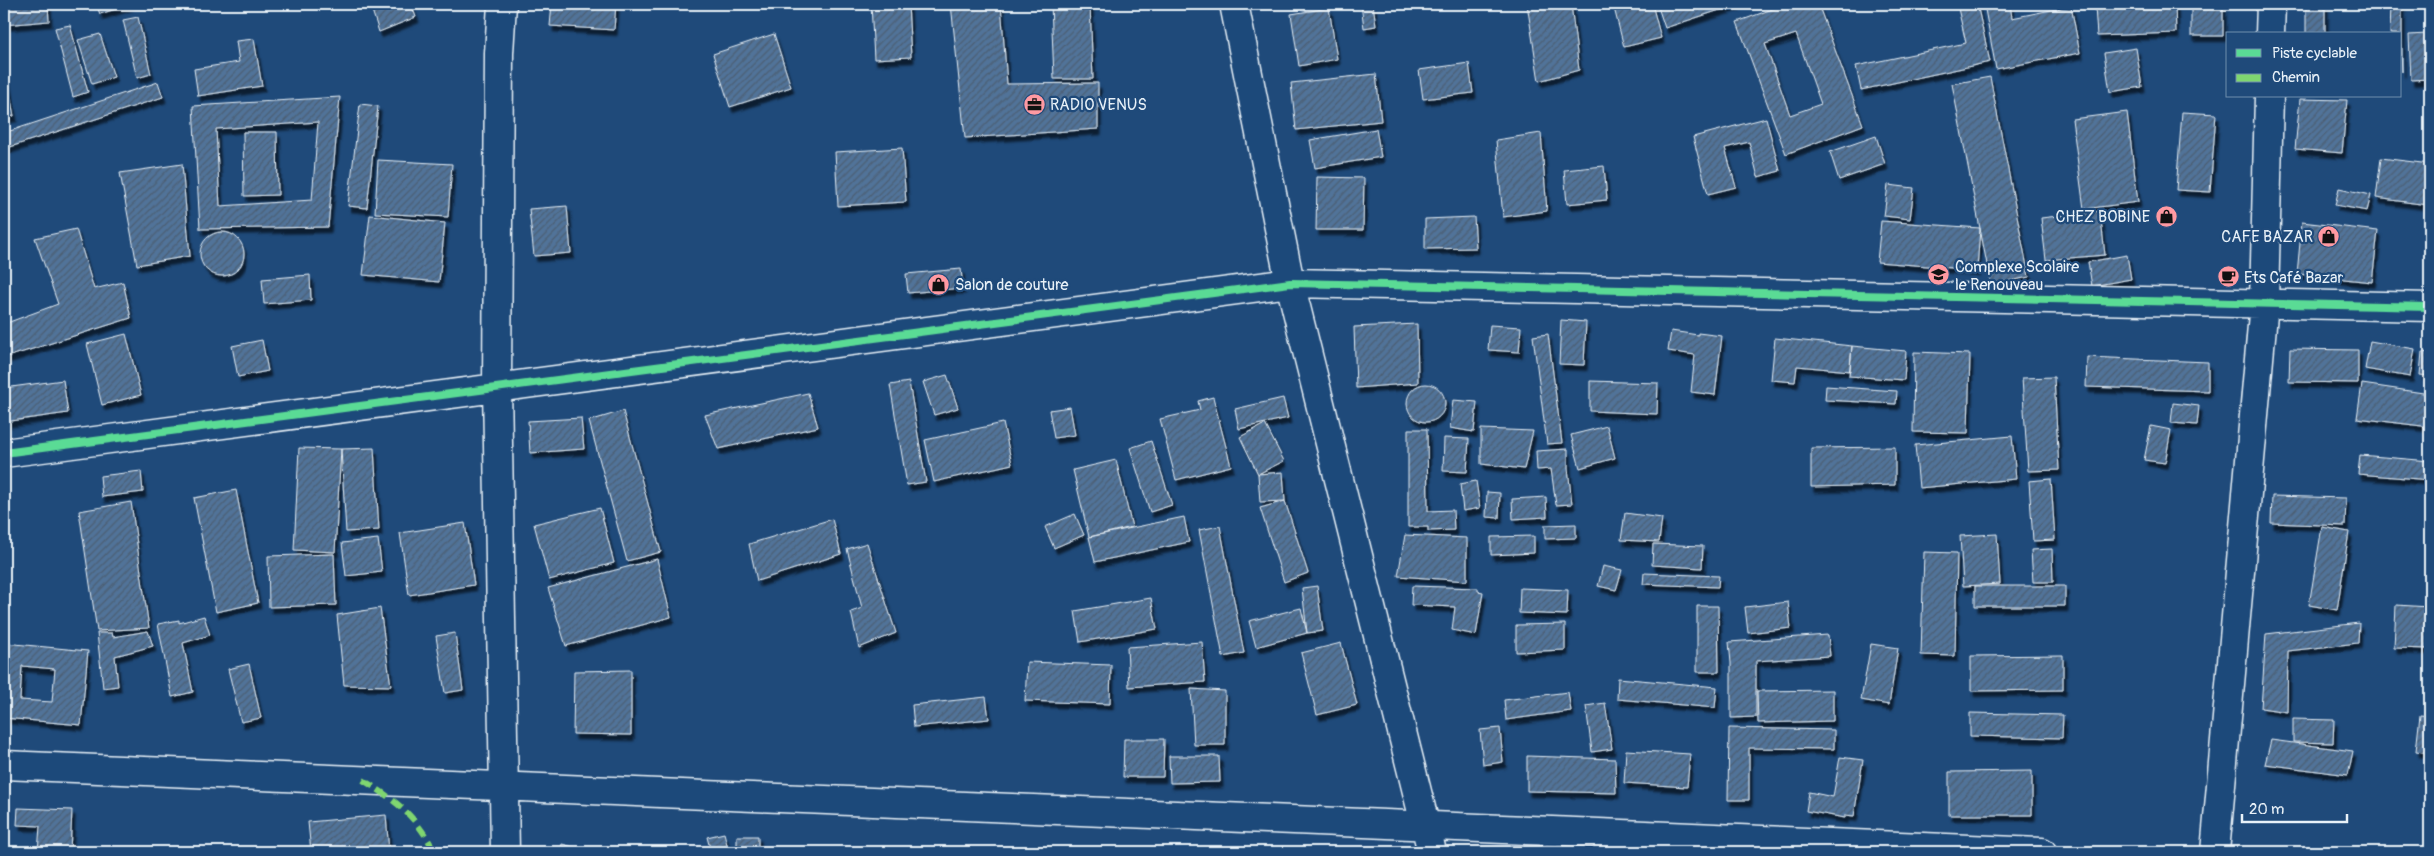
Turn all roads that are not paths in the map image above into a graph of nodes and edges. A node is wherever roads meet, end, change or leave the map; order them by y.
1 (502, 4) edge
2 (1234, 4) edge
3 (2271, 4) edge
4 (2270, 32) edge
5 (2269, 98) edge
6 (1290, 283) junction
7 (2264, 304) junction
8 (2430, 307) edge
9 (498, 386) junction
10 (4, 453) edge
11 (4, 765) edge
12 (504, 786) junction
13 (1425, 826) junction
14 (504, 852) edge
15 (1432, 852) edge
16 (2042, 852) edge
17 (2215, 852) edge

1 - 9 street
2 - 6 street
3 - 4 street
5 - 7 street
6 - 7 street
6 - 9 street
6 - 13 street
7 - 8 street
7 - 17 street
9 - 10 street
9 - 12 street
11 - 12 street
12 - 13 street
12 - 14 street
13 - 15 street
13 - 16 street

